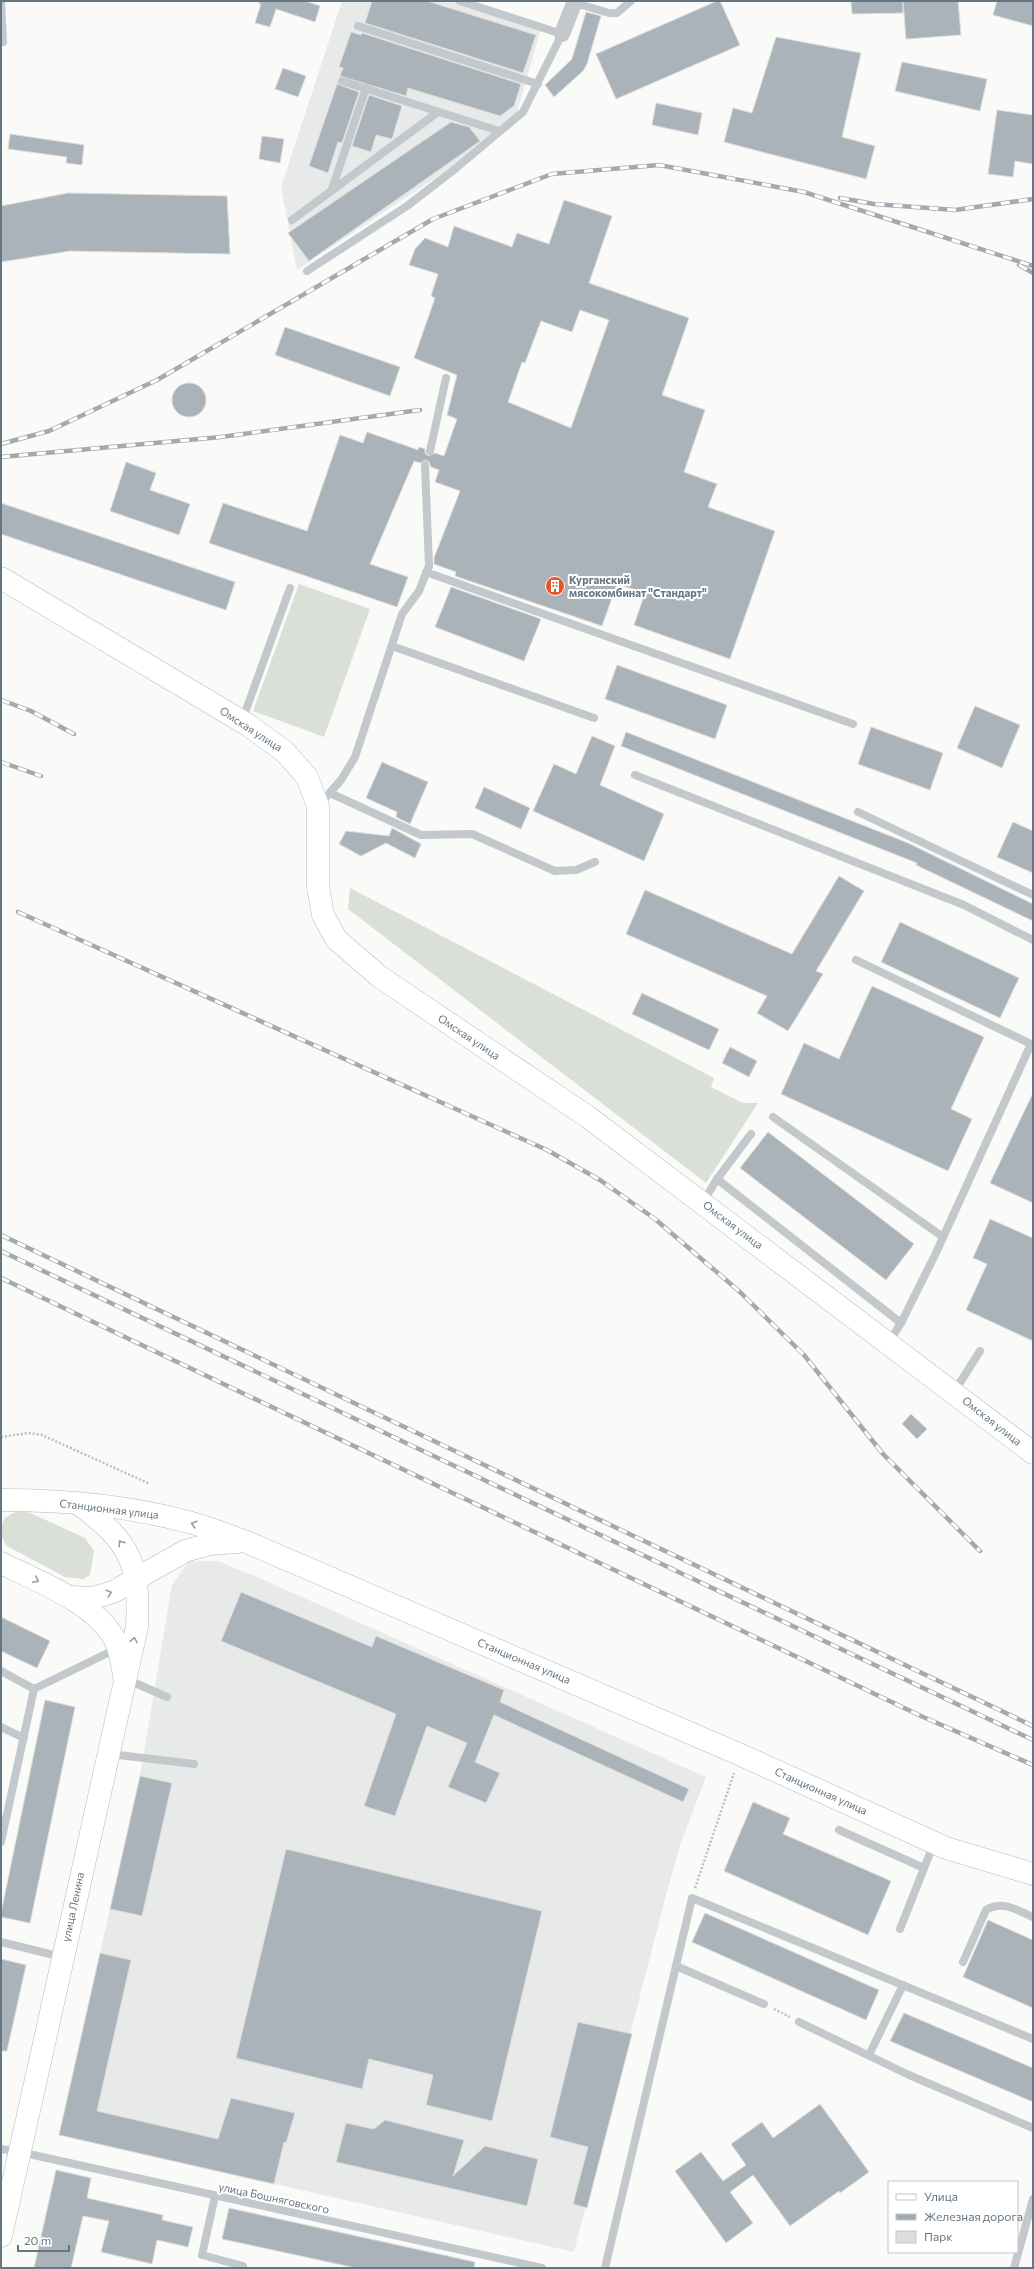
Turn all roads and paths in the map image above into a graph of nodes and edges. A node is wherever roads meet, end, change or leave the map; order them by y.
1 (1, 1) edge
2 (460, 1) edge
3 (631, 1) edge
4 (575, 2) edge
5 (358, 26) dead end
6 (562, 34) junction
7 (1, 42) edge
8 (342, 81) dead end
9 (538, 84) junction
10 (366, 88) junction
11 (438, 112) junction
12 (499, 131) junction
13 (332, 189) junction
14 (292, 220) dead end
15 (307, 272) dead end
16 (446, 378) dead end
17 (430, 451) dead end
18 (425, 465) dead end
19 (426, 572) junction
20 (1, 578) edge
21 (290, 588) dead end
22 (392, 646) junction
23 (594, 718) dead end
24 (242, 722) junction
25 (853, 724) dead end
26 (635, 775) dead end
27 (324, 800) junction
28 (858, 812) dead end
29 (595, 862) dead end
30 (1033, 895) edge
31 (1033, 940) edge
32 (856, 960) dead end
33 (1032, 1045) edge
34 (773, 1117) dead end
35 (752, 1134) dead end
36 (717, 1179) junction
37 (702, 1202) junction
38 (943, 1237) junction
39 (901, 1323) junction
40 (889, 1342) junction
41 (980, 1351) dead end
42 (954, 1392) junction
43 (1, 1437) edge
44 (1033, 1453) edge
45 (150, 1484) dead end
46 (1, 1500) edge
47 (27, 1500) junction
48 (79, 1505) junction
49 (1, 1517) edge
50 (244, 1541) junction
51 (1, 1563) edge
52 (137, 1579) junction
53 (70, 1597) junction
54 (118, 1648) junction
55 (1, 1671) edge
56 (124, 1678) junction
57 (34, 1689) junction
58 (167, 1697) dead end
59 (1, 1727) edge
60 (24, 1738) junction
61 (107, 1754) junction
62 (741, 1755) junction
63 (194, 1764) dead end
64 (839, 1830) dead end
65 (1, 1842) edge
66 (934, 1843) junction
67 (924, 1868) junction
68 (1033, 1874) edge
69 (692, 1898) junction
70 (1033, 1917) edge
71 (900, 1929) dead end
72 (1, 1942) edge
73 (62, 1958) junction
74 (962, 1962) dead end
75 (676, 1966) junction
76 (903, 1985) junction
77 (764, 2004) joint
78 (799, 2022) joint
79 (1033, 2040) edge
80 (869, 2055) junction
81 (1033, 2128) edge
82 (10, 2150) edge
83 (215, 2196) junction
84 (1033, 2199) edge
85 (1, 2236) edge
86 (243, 2268) edge
87 (538, 2268) edge
88 (605, 2268) edge
89 (1014, 2268) edge

1 - 7 lane
2 - 6 lane
3 - 4 lane
4 - 6 street
5 - 9 lane
6 - 9 lane
8 - 10 lane
9 - 12 lane
10 - 11 lane
10 - 13 lane
11 - 12 lane
11 - 13 lane
12 - 15 lane
13 - 14 lane
16 - 17 lane
18 - 19 lane
19 - 22 lane
19 - 25 lane
20 - 24 main road, Омская улица
21 - 24 lane
22 - 23 lane
22 - 27 lane
24 - 27 main road, Омская улица
26 - 31 lane
27 - 29 lane
27 - 37 main road, Омская улица
28 - 30 lane
32 - 33 lane
33 - 38 lane
34 - 38 lane
35 - 36 lane
36 - 37 lane
36 - 39 lane
37 - 40 main road, Омская улица
38 - 39 lane
39 - 40 lane
40 - 42 main road, Омская улица
41 - 42 lane
42 - 44 main road, Омская улица
43 - 45 path
46 - 47 main road, Станционная улица
47 - 48 main road, Станционная улица
47 - 49 main road
50 -> 48 main road, Станционная улица
52 -> 48 main road, улица Ленина
50 - 52 main road
50 - 62 main road, Станционная улица
51 -> 53 main road
53 -> 52 main road
56 -> 52 main road, улица Ленина
53 - 54 main road
54 - 56 main road
54 - 57 lane
55 - 57 lane
56 - 58 lane
56 - 61 main road, улица Ленина
57 - 60 lane
59 - 60 lane
60 - 65 lane
61 - 63 lane
61 - 73 main road, улица Ленина
62 - 66 main road, Станционная улица
62 - 69 path
64 - 67 lane
66 - 67 lane
66 - 68 main road, Станционная улица
67 - 71 lane
69 - 75 lane
69 - 76 lane
70 - 74 lane
72 - 73 lane
73 - 82 main road, улица Ленина
75 - 77 lane
75 - 88 lane
76 - 79 lane
76 - 80 lane
77 - 78 path
78 - 80 lane
80 - 81 lane
82 - 83 lane, улица Бошняговского
82 - 85 main road, улица Ленина
83 - 86 lane
83 - 87 lane, улица Бошняговского
84 - 89 lane

